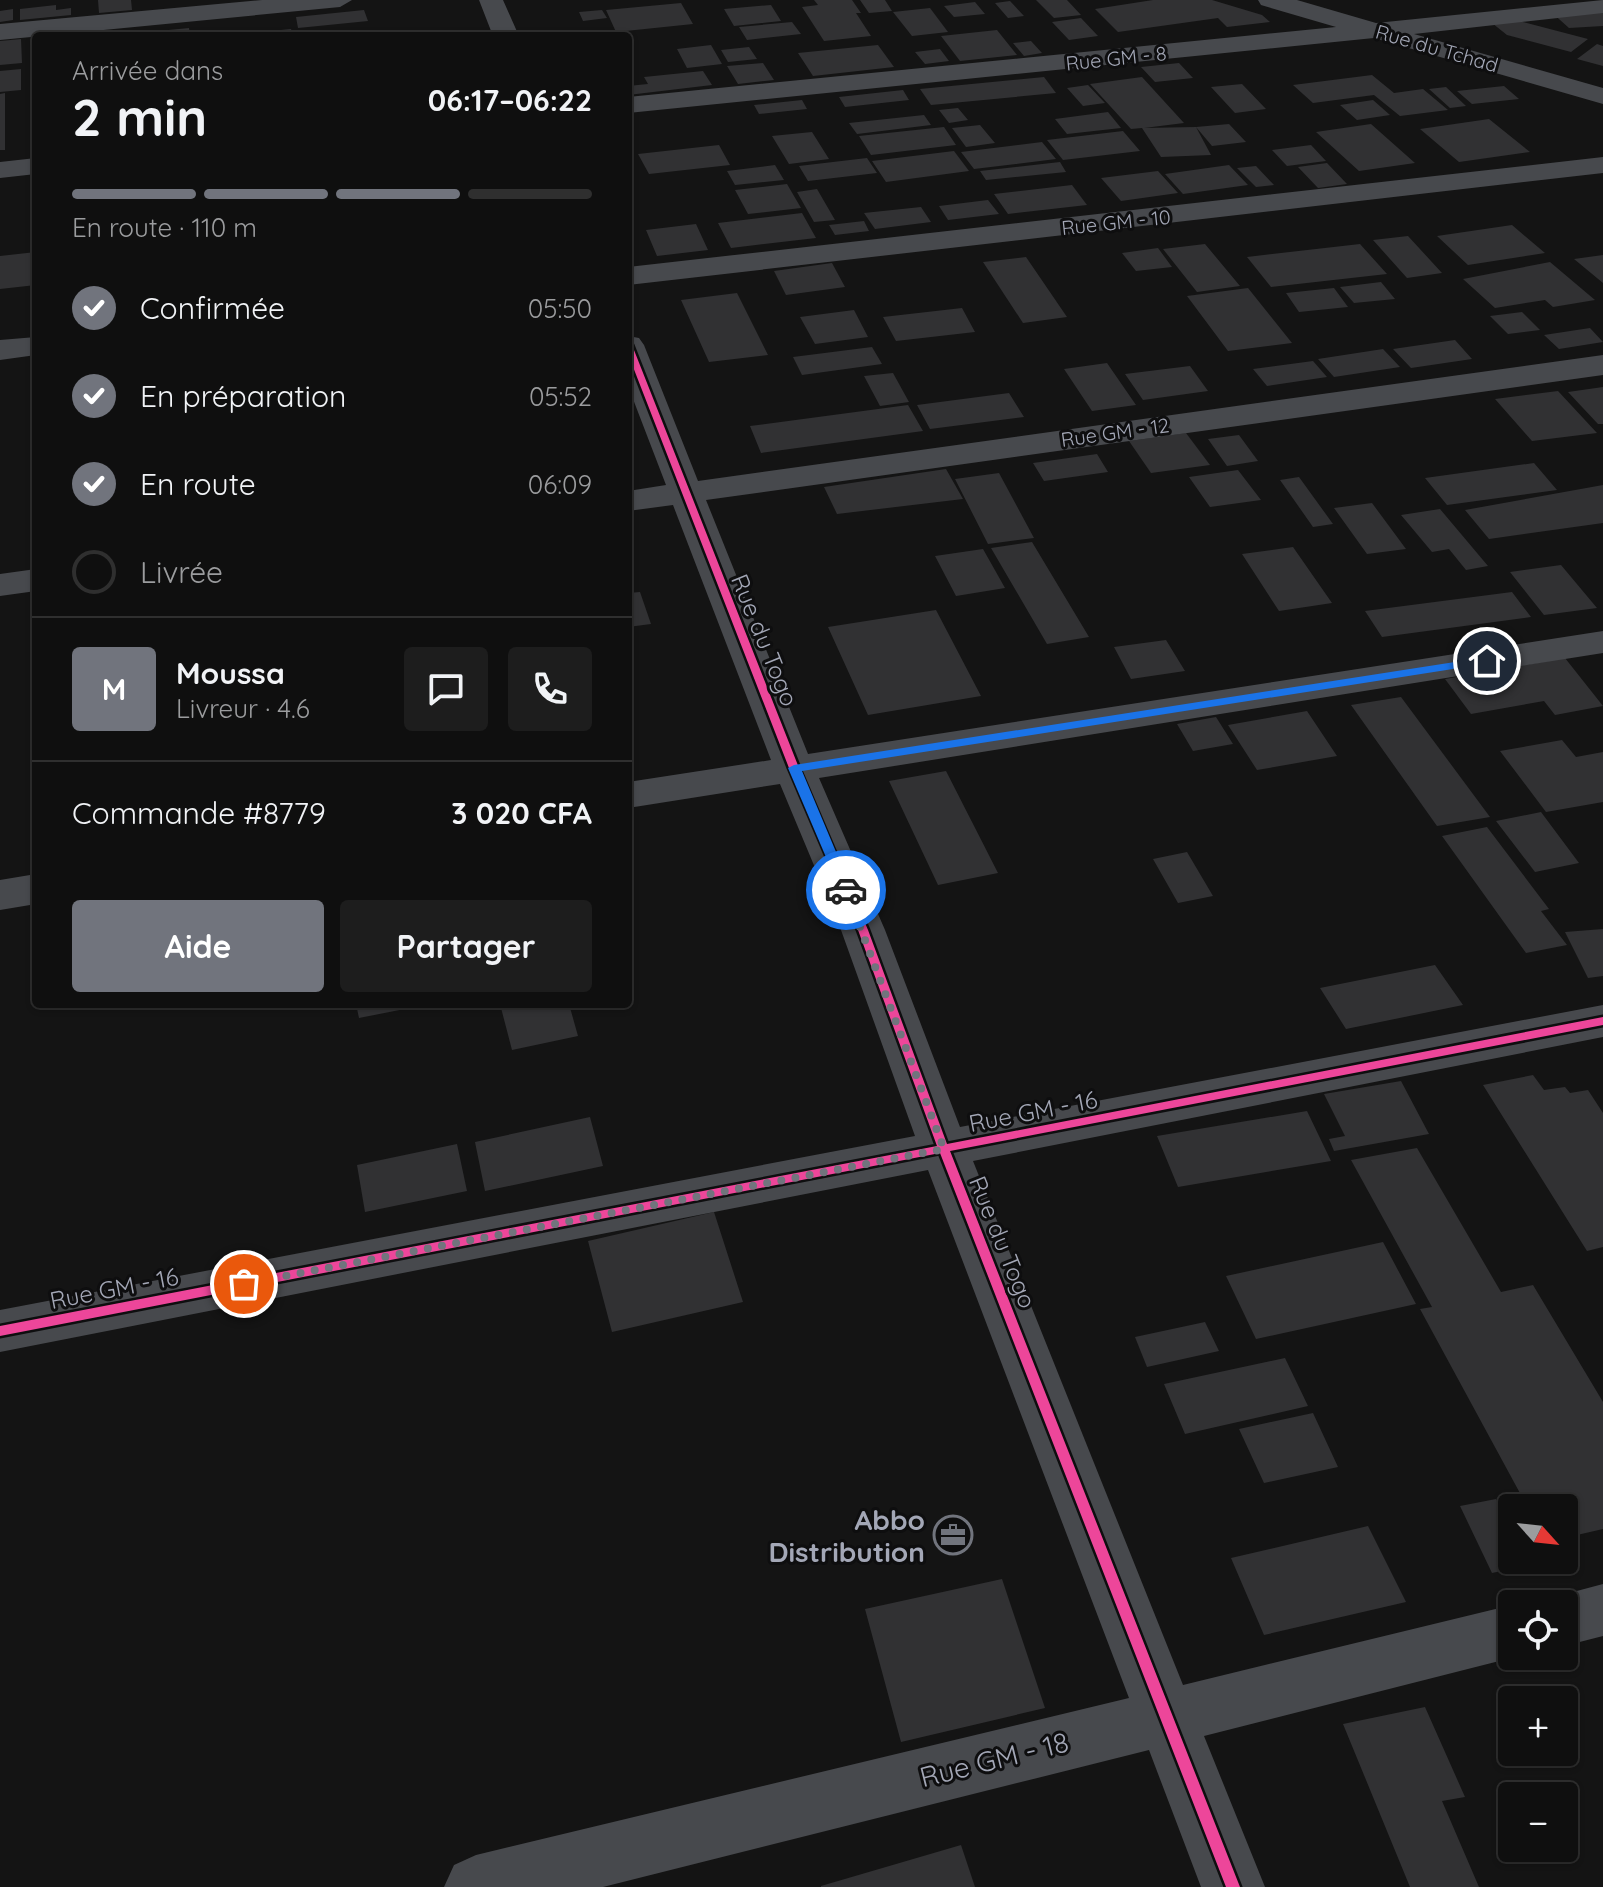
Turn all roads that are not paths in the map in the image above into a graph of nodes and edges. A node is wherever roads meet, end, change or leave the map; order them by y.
1 (340, 0) edge
2 (491, 0) edge
3 (1270, 0) edge
4 (1438, 0) edge
5 (1603, 6) edge
6 (1461, 20) junction
7 (1377, 31) junction
8 (0, 32) edge
9 (504, 32) edge
10 (1603, 96) edge
11 (632, 105) edge
12 (1603, 165) edge
13 (32, 166) edge
14 (0, 170) edge
15 (632, 276) edge
16 (32, 346) edge
17 (0, 350) edge
18 (632, 355) edge
19 (1603, 365) edge
20 (686, 493) junction
21 (632, 500) edge
22 (32, 581) edge
23 (0, 585) edge
24 (1603, 642) edge
25 (794, 768) junction
26 (632, 794) edge
27 (32, 890) edge
28 (0, 895) edge
29 (1603, 1021) edge
30 (944, 1149) junction
31 (0, 1331) edge
32 (1603, 1610) edge
33 (1578, 1616) edge
34 (1498, 1635) edge
35 (1166, 1716) junction
36 (476, 1887) edge
37 (1233, 1887) edge

1 - 8 street
2 - 9 street
3 - 7 street, Rue du Tchad
4 - 6 street
5 - 6 street, Rue GM - 8
6 - 7 street, Rue GM - 8
7 - 10 street, Rue du Tchad
7 - 11 street, Rue GM - 8
12 - 15 street, Rue GM - 10
13 - 14 street
16 - 17 street
18 - 20 street, Rue du Togo
19 - 20 street, Rue GM - 12
20 - 21 street, Rue GM - 12
20 - 25 street, Rue du Togo
22 - 23 street
24 - 25 street
25 - 26 street
25 - 30 street, Rue du Togo
27 - 28 street
29 - 30 street, Rue GM - 16
30 - 31 street, Rue GM - 16
30 - 35 street, Rue du Togo
32 - 33 street
34 - 35 street, Rue GM - 18
35 - 36 street, Rue GM - 18
35 - 37 street, Rue du Togo

